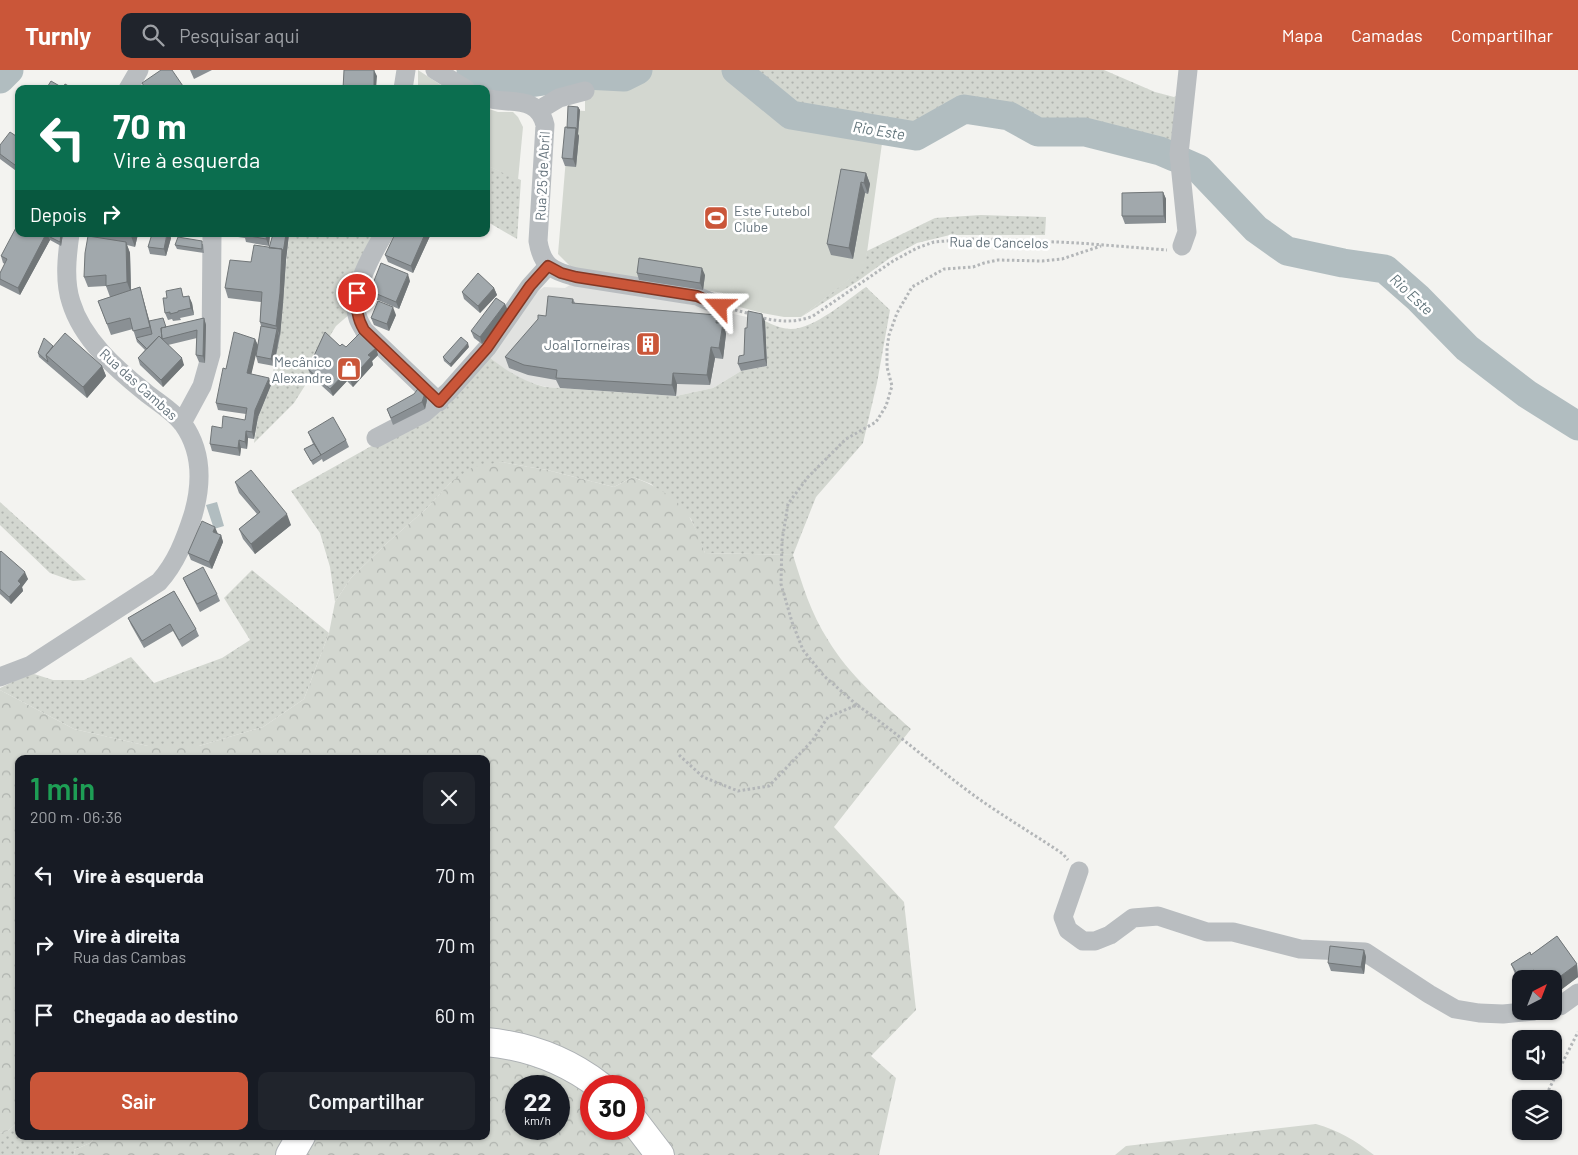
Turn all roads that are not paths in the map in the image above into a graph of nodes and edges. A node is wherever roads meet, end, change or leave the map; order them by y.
1 (139, 70) edge
2 (406, 70) edge
3 (436, 70) edge
4 (1188, 70) edge
5 (130, 85) edge
6 (404, 85) edge
7 (460, 85) edge
8 (585, 91) dead end
9 (490, 98) edge
10 (539, 110) junction
11 (70, 237) edge
12 (212, 237) edge
13 (382, 237) edge
14 (1182, 246) road end
15 (548, 266) junction
16 (720, 306) road end
17 (439, 402) junction
18 (182, 423) junction
19 (376, 438) dead end
20 (0, 677) edge
21 (1079, 871) road end
22 (1578, 993) edge
23 (1562, 1005) edge
24 (1512, 1013) edge
25 (490, 1042) edge
26 (584, 1075) edge
27 (645, 1135) edge
28 (299, 1140) edge
29 (290, 1155) edge
30 (660, 1155) edge

1 - 5 street
2 - 6 street
3 - 7 street
4 - 14 street
8 - 10 street
9 - 10 street
10 - 15 street, Rua 25 de Abril
11 - 18 street, Rua das Cambas
12 - 18 street
13 - 17 street
15 - 16 street
15 - 17 street
17 - 19 street
18 - 20 street, Rua das Cambas
21 - 24 street
22 - 23 street
25 - 26 main road
27 - 30 main road
28 - 29 main road

